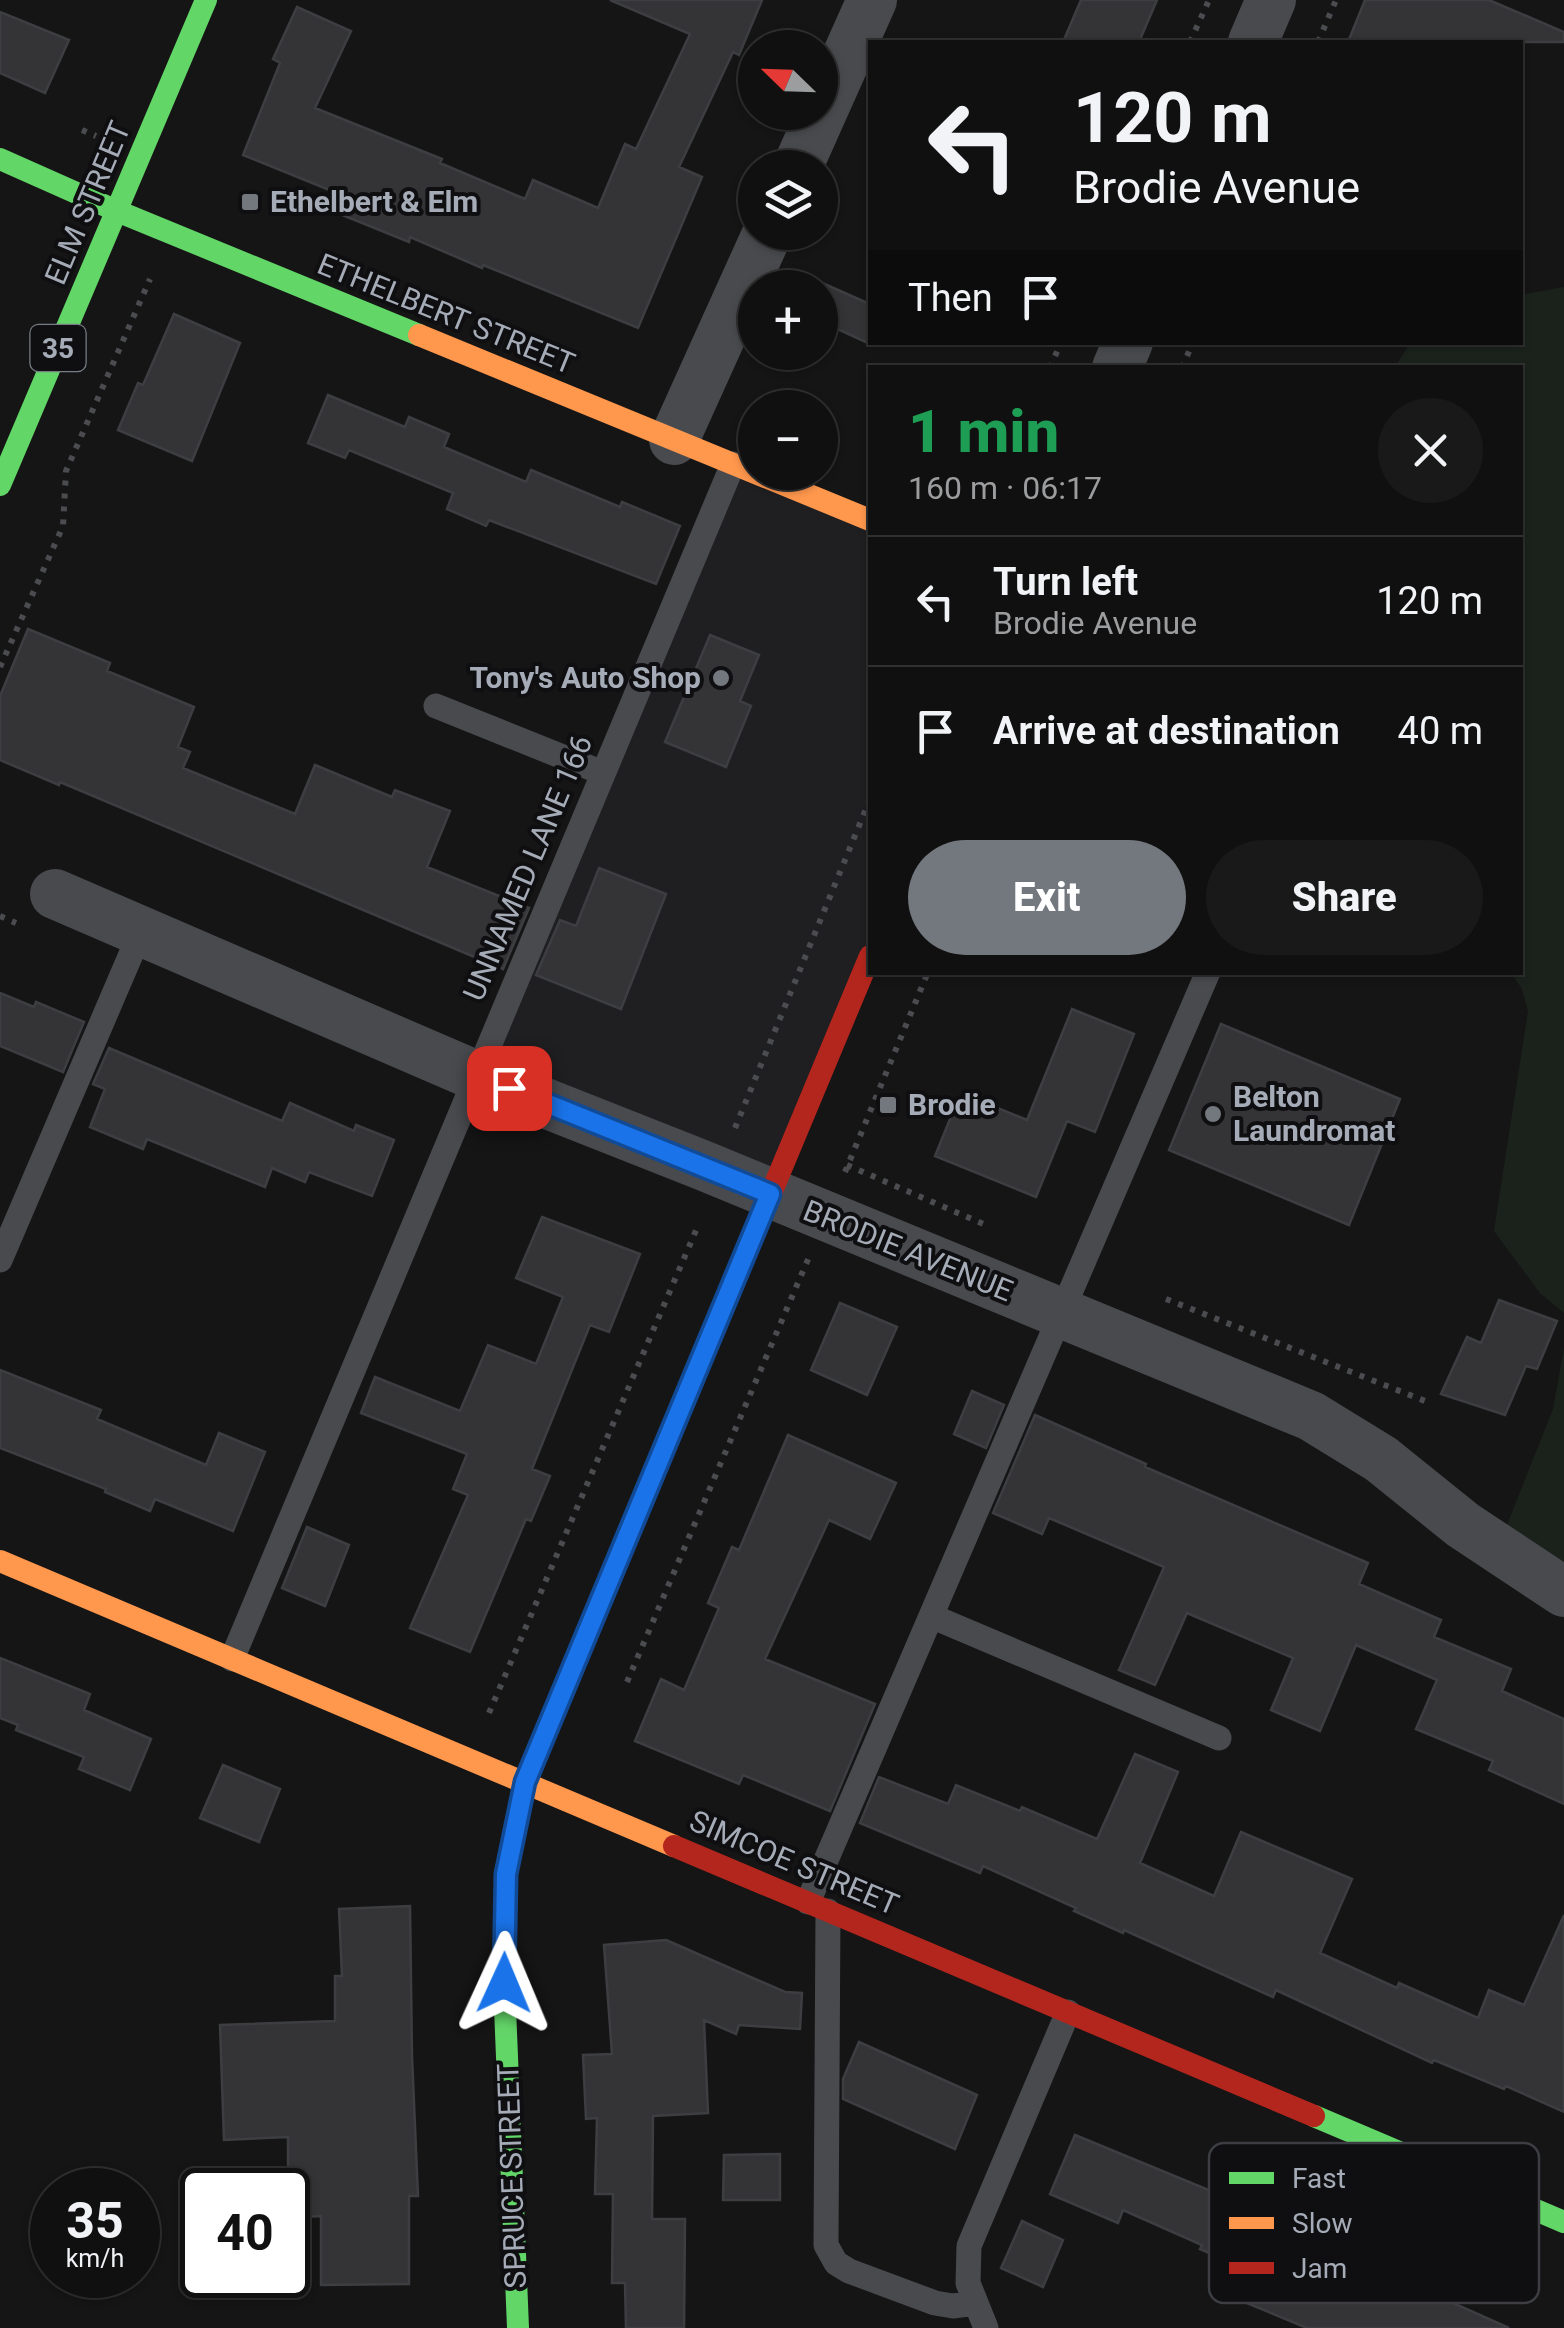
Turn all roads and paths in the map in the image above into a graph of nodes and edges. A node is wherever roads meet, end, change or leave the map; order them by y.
1 (206, 0) edge
2 (872, 0) edge
3 (1209, 0) edge
4 (1271, 0) edge
5 (1336, 0) edge
6 (1191, 40) edge
7 (1254, 40) edge
8 (1319, 40) edge
9 (805, 150) edge
10 (0, 159) edge
11 (117, 211) junction
12 (169, 232) junction
13 (760, 250) edge
14 (674, 440) junction
15 (733, 464) junction
16 (0, 485) edge
17 (868, 519) edge
18 (0, 667) edge
19 (436, 706) dead end
20 (604, 773) junction
21 (55, 894) dead end
22 (140, 930) junction
23 (868, 961) edge
24 (927, 975) edge
25 (1207, 975) edge
26 (477, 1076) junction
27 (847, 1165) junction
28 (770, 1194) junction
29 (826, 1218) junction
30 (992, 1228) dead end
31 (0, 1260) edge
32 (1155, 1295) dead end
33 (1061, 1314) junction
34 (1426, 1401) dead end
35 (0, 1560) edge
36 (1564, 1592) edge
37 (930, 1616) junction
38 (232, 1658) junction
39 (624, 1687) dead end
40 (1220, 1738) dead end
41 (525, 1782) junction
42 (818, 1906) junction
43 (1068, 2012) junction
44 (1377, 2143) edge
45 (1539, 2211) edge
46 (1564, 2222) edge
47 (975, 2302) junction
48 (518, 2328) edge
49 (986, 2328) edge

1 - 11 street, ELM STREET / 35
2 - 9 street
3 - 6 path
4 - 7 street
5 - 8 path
10 - 11 street, ETHELBERT STREET
11 - 12 street, ETHELBERT STREET
11 - 16 street, ELM STREET / 35
12 - 14 street, ETHELBERT STREET
12 - 18 path
13 - 14 street
14 - 15 street, ETHELBERT STREET
15 - 17 street, ETHELBERT STREET
15 - 20 lane, UNNAMED LANE 166
19 - 20 lane
20 - 26 lane, UNNAMED LANE 166
21 - 22 street, BRODIE AVENUE
22 - 26 street, BRODIE AVENUE
22 - 31 lane
23 - 28 street, SPRUCE STREET
24 - 27 path
25 - 33 lane
26 - 28 street, BRODIE AVENUE
26 - 38 lane, UNNAMED LANE 166
27 - 29 path
27 - 30 path
28 - 29 street, BRODIE AVENUE
28 - 41 street, SPRUCE STREET
29 - 33 street, BRODIE AVENUE
29 - 39 path
32 - 34 path
33 - 36 street, BRODIE AVENUE
33 - 37 lane
35 - 38 street, SIMCOE STREET
37 - 40 lane
37 - 42 lane
38 - 41 street, SIMCOE STREET
41 - 42 street, SIMCOE STREET
41 - 48 street, SPRUCE STREET
42 - 43 street, SIMCOE STREET
42 - 47 lane
43 - 44 street, SIMCOE STREET
43 - 47 lane
45 - 46 street, SIMCOE STREET
47 - 49 lane

